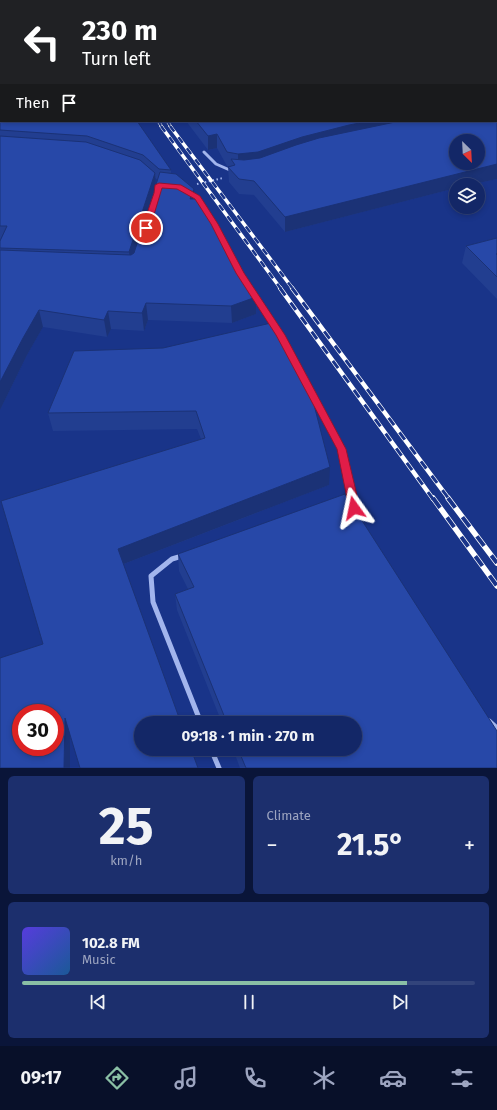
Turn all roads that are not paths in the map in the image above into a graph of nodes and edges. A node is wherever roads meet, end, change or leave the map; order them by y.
1 (204, 152) dead end
2 (234, 172) edge
3 (185, 190) edge
4 (202, 204) edge
5 (237, 266) edge
6 (298, 369) edge
7 (309, 389) edge
8 (351, 494) junction
9 (344, 497) edge
10 (364, 527) edge
11 (187, 554) edge
12 (485, 715) edge
13 (198, 716) edge
14 (497, 728) edge
15 (214, 756) edge
16 (219, 768) edge

1 - 2 street
3 - 4 street
5 - 6 street
7 - 8 street
8 - 9 street
8 - 10 street
11 - 13 street
12 - 14 street
15 - 16 street

